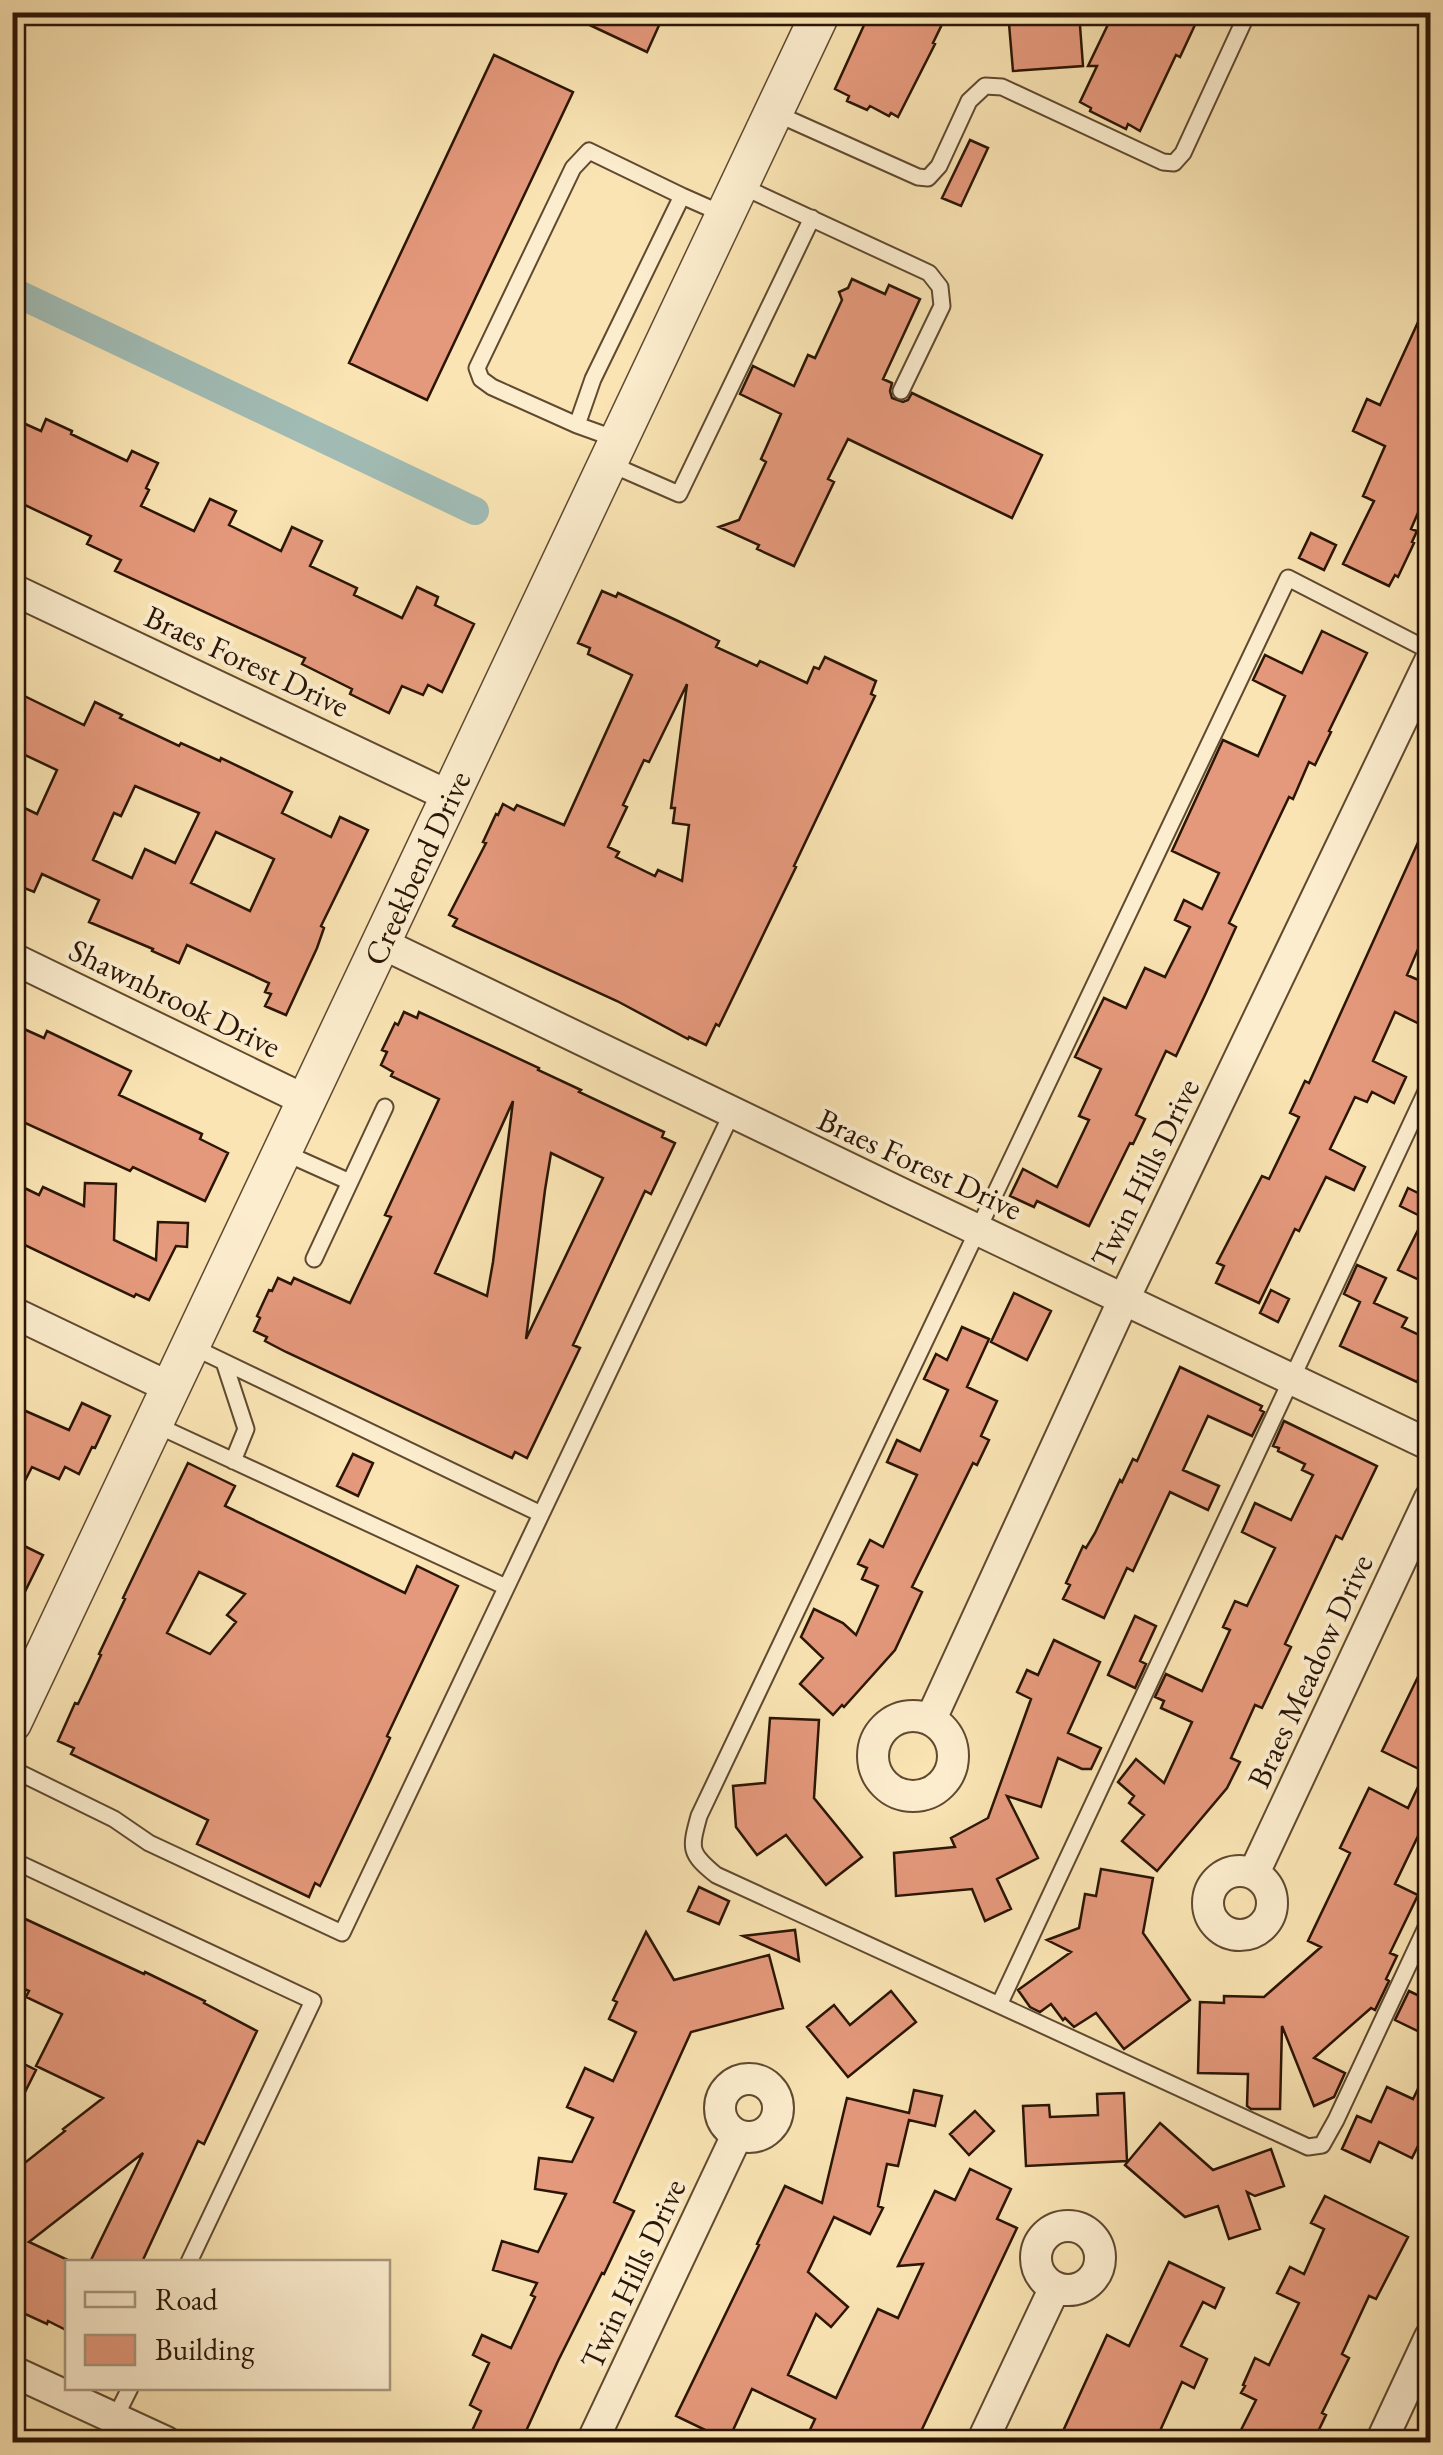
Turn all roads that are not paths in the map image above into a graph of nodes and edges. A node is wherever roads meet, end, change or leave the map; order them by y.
1 (821, 12) edge
2 (1248, 12) edge
3 (774, 112) junction
4 (682, 196) junction
5 (732, 200) junction
6 (812, 218) junction
7 (901, 391) dead end
8 (577, 424) junction
9 (614, 452) junction
10 (12, 589) edge
11 (1430, 651) edge
12 (1430, 661) edge
13 (451, 796) junction
14 (381, 942) junction
15 (12, 958) edge
16 (1430, 1083) edge
17 (307, 1100) junction
18 (386, 1107) dead end
19 (726, 1125) junction
20 (283, 1152) junction
21 (350, 1182) junction
22 (978, 1230) junction
23 (314, 1259) dead end
24 (1124, 1299) junction
25 (12, 1312) edge
26 (207, 1354) junction
27 (1292, 1380) junction
28 (172, 1388) junction
29 (154, 1424) junction
30 (1430, 1446) edge
31 (233, 1461) junction
32 (1430, 1498) edge
33 (542, 1514) junction
34 (506, 1587) junction
35 (24, 1668) edge
36 (930, 1720) dead end
37 (12, 1722) edge
38 (12, 1769) edge
39 (12, 1860) edge
40 (1254, 1873) dead end
41 (1430, 1920) edge
42 (999, 2005) junction
43 (736, 2135) dead end
44 (190, 2260) edge
45 (1054, 2287) dead end
46 (1430, 2338) edge
47 (12, 2370) edge
48 (129, 2390) edge
49 (115, 2418) junction
50 (166, 2442) edge
51 (592, 2442) edge
52 (982, 2442) edge
53 (1380, 2442) edge

1 - 3 street, Creekbend Drive
2 - 3 lane
3 - 5 street, Creekbend Drive
4 - 5 lane
4 - 8 lane
4 - 8 lane
5 - 6 lane
5 - 9 street, Creekbend Drive
6 - 7 lane
6 - 9 lane
8 - 9 lane
9 - 13 street, Creekbend Drive
10 - 13 street, Braes Forest Drive
11 - 22 lane
12 - 24 street, Twin Hills Drive
13 - 14 street, Creekbend Drive
14 - 17 street, Creekbend Drive
14 - 19 street, Braes Forest Drive
15 - 17 street, Shawnbrook Drive
16 - 27 lane
17 - 20 street, Creekbend Drive
18 - 21 lane
19 - 22 street, Braes Forest Drive
19 - 33 lane
20 - 21 lane
20 - 26 street, Creekbend Drive
21 - 23 lane
22 - 24 street, Braes Forest Drive
22 - 42 lane
24 - 27 street, Braes Forest Drive
24 - 36 street, Twin Hills Drive
25 - 28 street
26 - 28 street, Creekbend Drive
26 - 31 lane
26 - 33 lane
27 - 30 street, Braes Forest Drive
27 - 42 lane
28 - 29 street, Creekbend Drive
29 - 31 lane
29 - 35 street, Creekbend Drive
31 - 34 lane
32 - 40 street, Braes Meadow Drive
33 - 34 lane
34 - 38 lane
35 - 37 street, Creekbend Drive
39 - 44 lane
41 - 42 lane
43 - 51 street, Twin Hills Drive
45 - 52 street
46 - 53 street
47 - 49 street
48 - 49 lane
49 - 50 street

